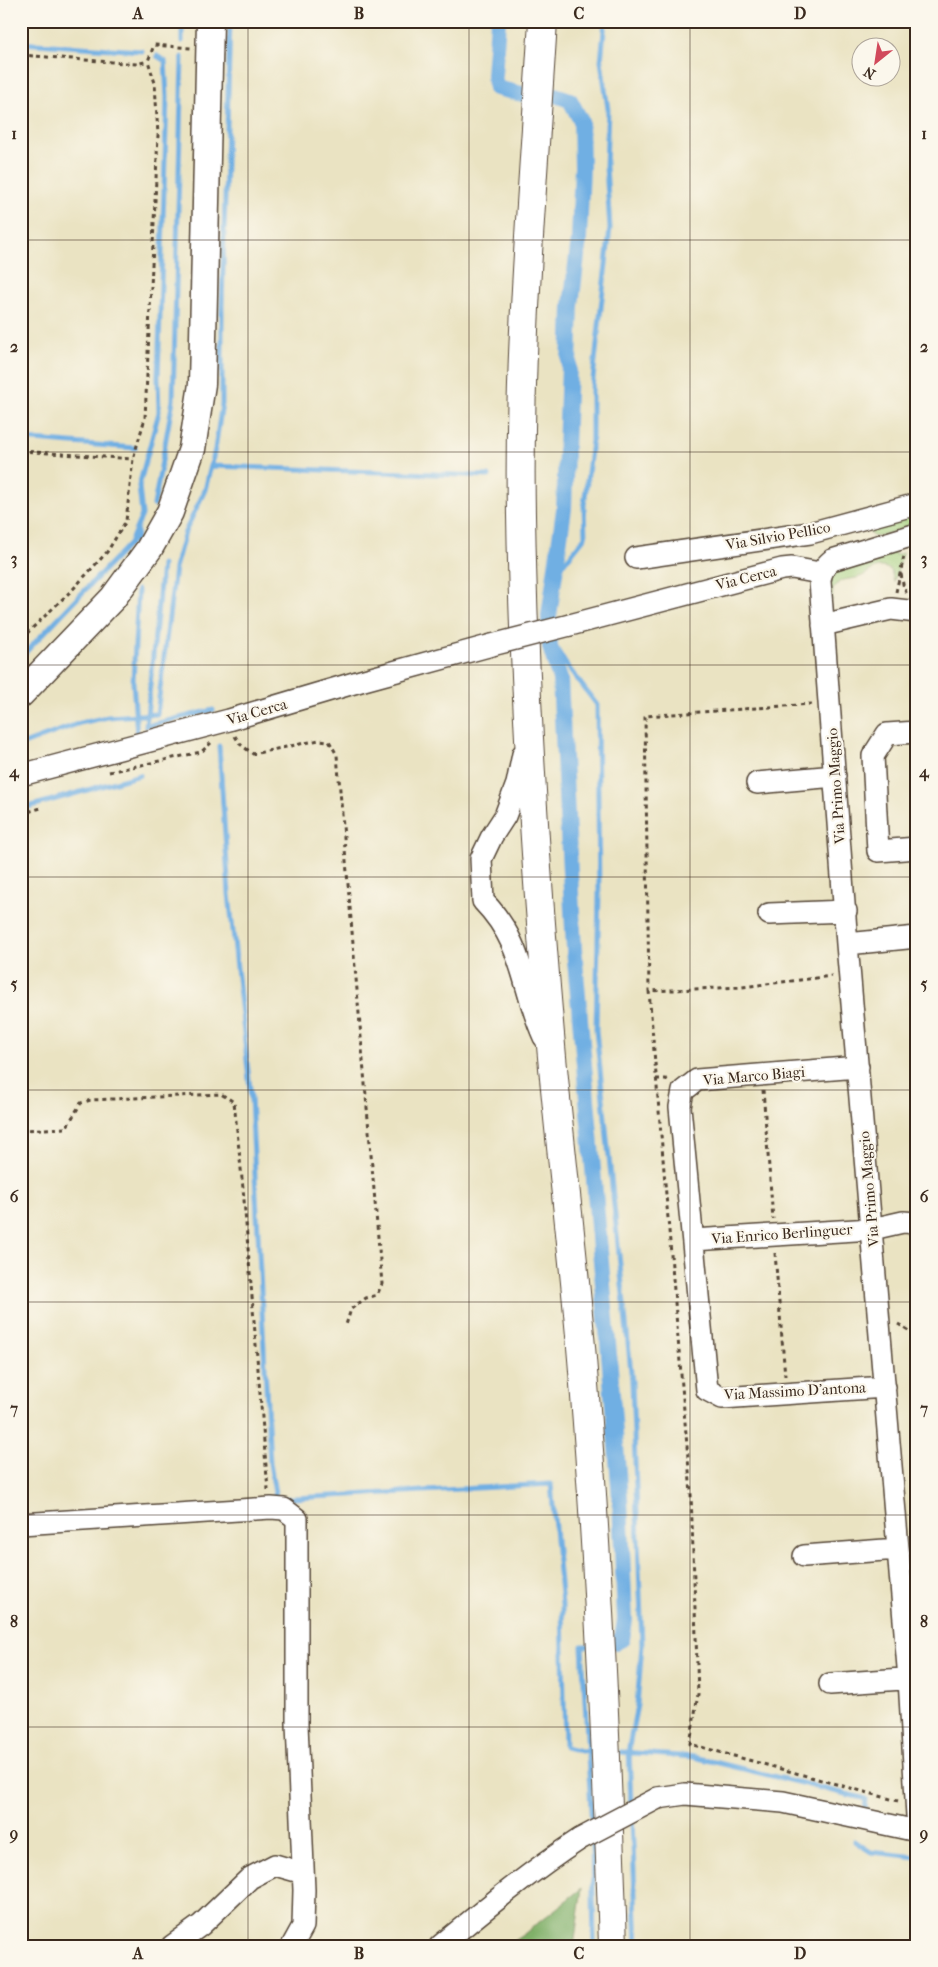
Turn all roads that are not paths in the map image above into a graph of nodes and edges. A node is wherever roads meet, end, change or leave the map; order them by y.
1 (210, 21) edge
2 (544, 21) edge
3 (917, 504) edge
4 (831, 528) junction
5 (917, 534) edge
6 (838, 557) junction
7 (636, 558) dead end
8 (820, 573) junction
9 (913, 604) edge
10 (823, 625) junction
11 (21, 694) edge
12 (528, 732) junction
13 (917, 732) edge
14 (21, 775) edge
15 (835, 776) junction
16 (757, 783) dead end
17 (917, 848) edge
18 (846, 911) junction
19 (769, 914) dead end
20 (917, 937) edge
21 (848, 944) junction
22 (552, 1053) junction
23 (858, 1067) junction
24 (917, 1223) edge
25 (872, 1228) junction
26 (692, 1240) junction
27 (885, 1387) junction
28 (21, 1524) edge
29 (898, 1548) junction
30 (804, 1556) dead end
31 (913, 1678) edge
32 (830, 1684) dead end
33 (916, 1811) edge
34 (917, 1831) edge
35 (304, 1873) junction
36 (172, 1946) edge
37 (292, 1946) edge
38 (440, 1946) edge
39 (613, 1946) edge

1 - 11 main road
2 - 12 highway
3 - 4 street, Via Silvio Pellico
4 - 6 street
4 - 7 street, Via Silvio Pellico
5 - 6 street
6 - 8 street
8 - 10 street, Via Primo Maggio
8 - 14 street, Via Cerca, bridge
9 - 10 street
10 - 15 street, Via Primo Maggio
12 - 22 highway
12 - 22 street
13 - 17 street
15 - 16 street
15 - 18 street, Via Primo Maggio
18 - 19 street
18 - 21 street, Via Primo Maggio
20 - 21 street
21 - 23 street, Via Primo Maggio
22 - 39 highway
23 - 25 street, Via Primo Maggio
23 - 26 street, Via Marco Biagi
24 - 25 street, Via Enrico Berlinguer
25 - 26 street, Via Enrico Berlinguer
25 - 27 street, Via Primo Maggio
26 - 27 street, Via Massimo D'antona
27 - 29 street, Via Primo Maggio
28 - 35 street
29 - 30 street
29 - 31 street, Via Primo Maggio
31 - 32 street
31 - 33 street, Via Primo Maggio
34 - 38 street, bridge
35 - 36 street
35 - 37 street

